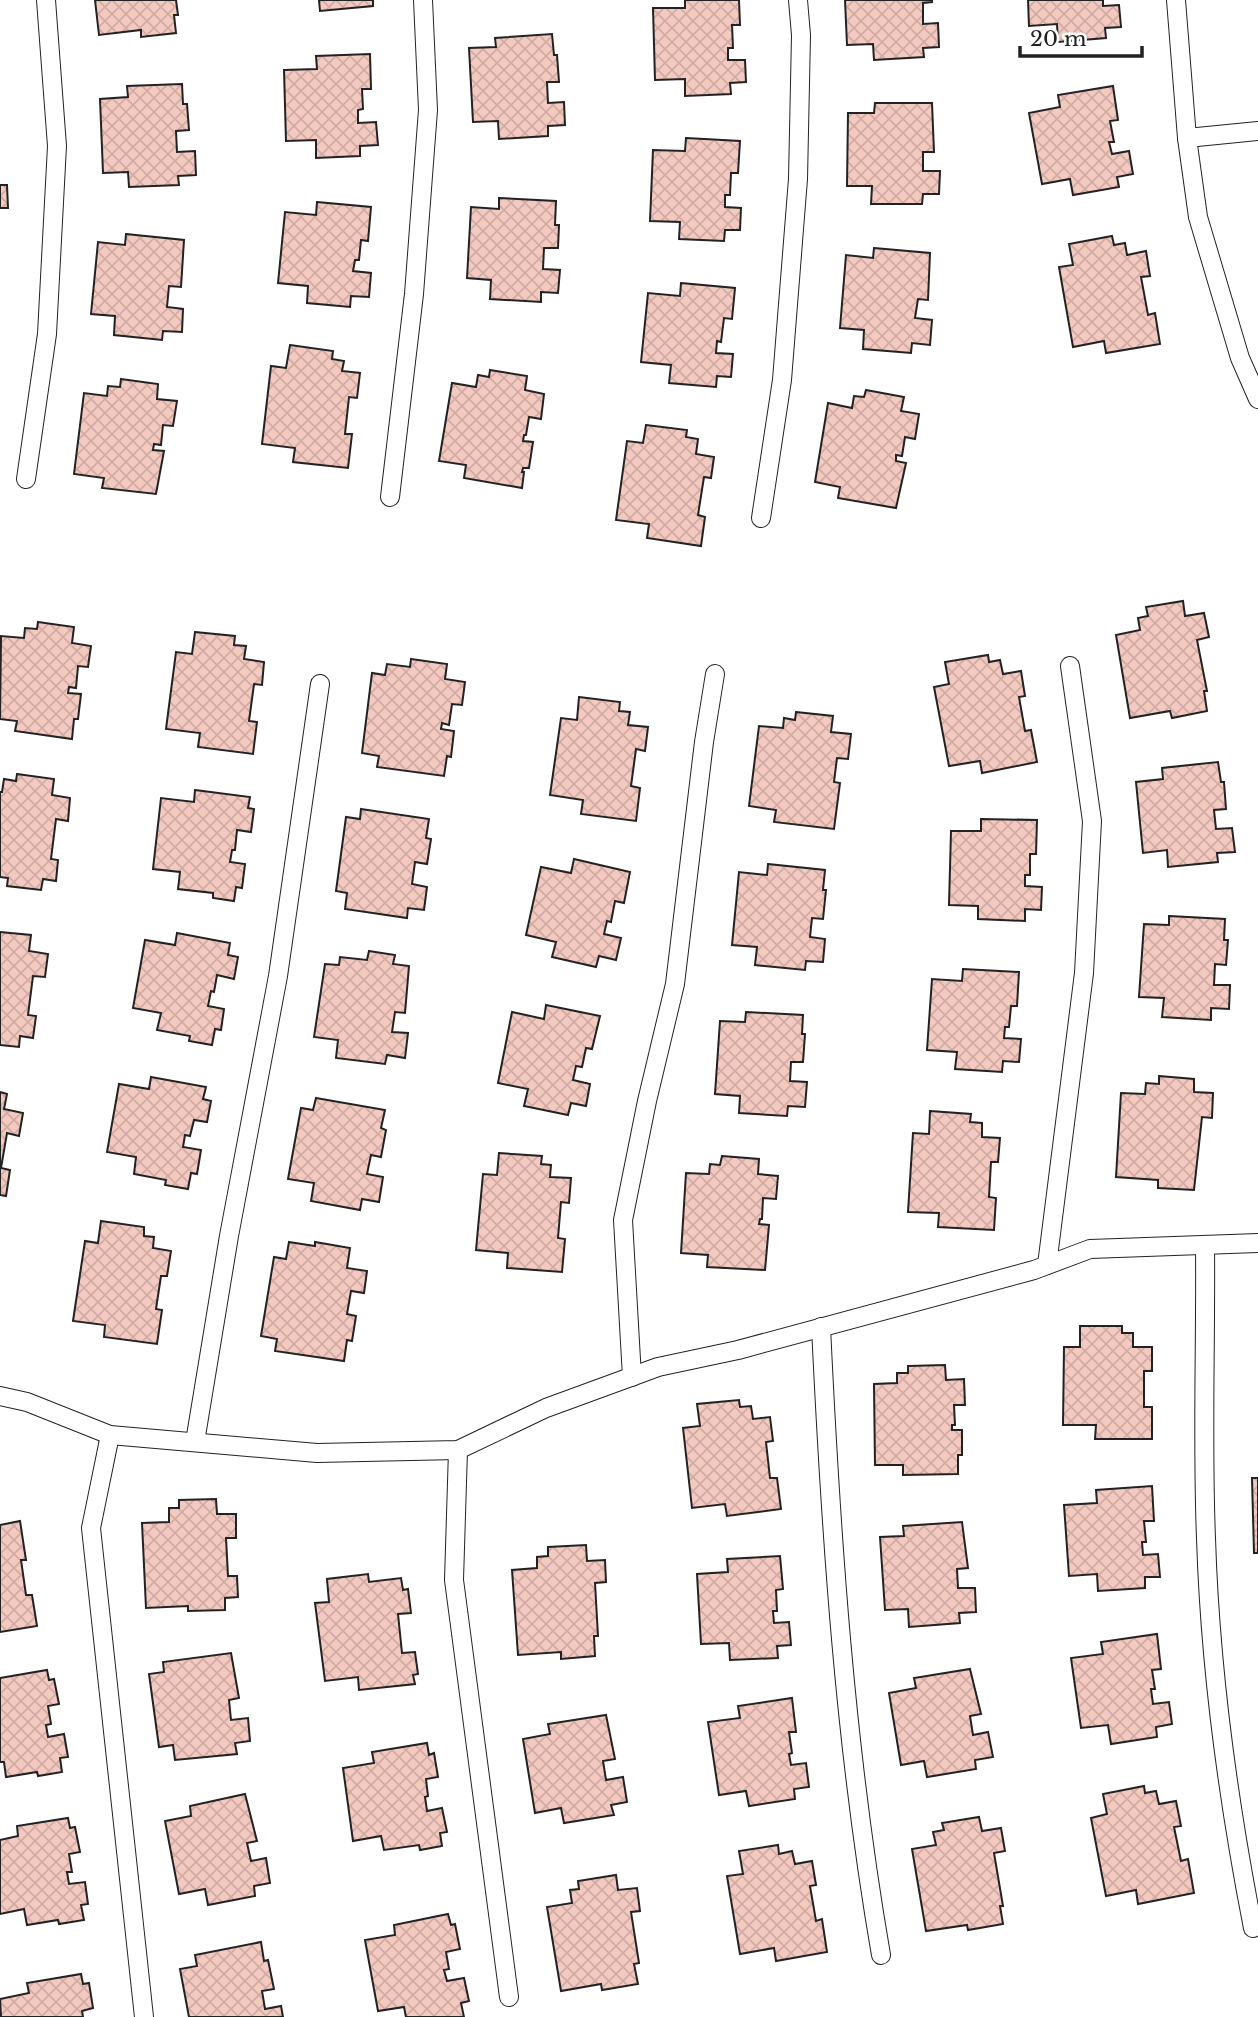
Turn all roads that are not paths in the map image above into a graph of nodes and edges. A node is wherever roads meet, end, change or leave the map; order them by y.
1 (46, 0) edge
2 (423, 0) edge
3 (798, 0) edge
4 (1177, 0) edge
5 (1258, 131) edge
6 (1187, 138) junction
7 (1258, 398) edge
8 (26, 479) dead end
9 (390, 496) dead end
10 (761, 519) dead end
11 (1070, 666) dead end
12 (715, 674) dead end
13 (320, 684) dead end
14 (1258, 1243) edge
15 (1205, 1245) junction
16 (1047, 1265) junction
17 (821, 1327) junction
18 (632, 1377) junction
19 (0, 1396) edge
20 (110, 1435) junction
21 (195, 1442) junction
22 (458, 1450) junction
23 (1253, 1928) dead end
24 (881, 1955) dead end
25 (509, 1997) dead end
26 (144, 2017) edge

1 - 8 lane
2 - 9 lane
3 - 10 lane
4 - 6 lane
5 - 6 lane
6 - 7 lane
11 - 16 lane
12 - 18 lane
13 - 21 lane
14 - 15 lane
15 - 16 lane
15 - 23 lane
16 - 17 lane
17 - 18 lane
17 - 24 lane
18 - 22 lane
19 - 20 lane
20 - 21 lane
20 - 26 lane
21 - 22 lane
22 - 25 lane

